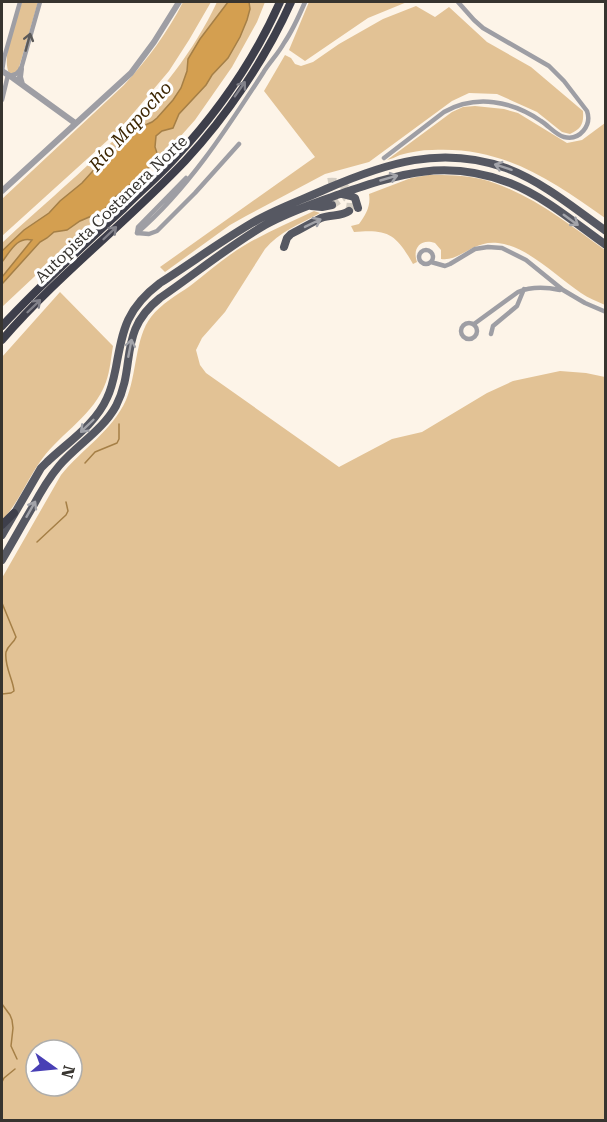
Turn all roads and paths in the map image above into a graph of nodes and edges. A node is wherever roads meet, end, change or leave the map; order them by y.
1 (20, 2) edge
2 (40, 2) edge
3 (179, 2) edge
4 (280, 2) edge
5 (291, 2) edge
6 (305, 2) edge
7 (458, 2) edge
8 (21, 69) junction
9 (5, 74) edge
10 (23, 85) junction
11 (2, 100) edge
12 (75, 123) junction
13 (239, 144) dead end
14 (384, 158) dead end
15 (328, 182) dead end
16 (364, 186) junction
17 (2, 191) edge
18 (342, 194) junction
19 (303, 203) junction
20 (332, 205) dead end
21 (349, 211) dead end
22 (606, 231) edge
23 (606, 245) edge
24 (284, 247) dead end
25 (431, 262) dead end
26 (525, 289) junction
27 (563, 290) junction
28 (606, 312) edge
29 (474, 324) dead end
30 (2, 325) edge
31 (491, 334) dead end
32 (2, 340) edge
33 (14, 513) junction
34 (2, 525) edge
35 (2, 535) edge
36 (2, 560) edge

1 - 9 street
8 -> 2 street
3 - 12 street
4 - 30 highway, Autopista Costanera Norte
32 -> 5 highway, Autopista Costanera Norte
6 - 13 street
7 - 14 street
8 - 9 street
8 - 10 street
9 - 10 street
9 - 11 street
10 - 12 street
12 - 17 street
15 - 19 main road
16 - 18 main road
16 - 18 main road
16 -> 23 main road
18 - 19 main road
19 - 20 main road
22 -> 19 main road
19 -> 33 main road
36 -> 19 main road
24 -> 21 main road
25 - 27 street
26 - 27 street
26 - 29 street
26 - 31 street
27 - 28 street
33 - 34 highway
33 - 35 main road

